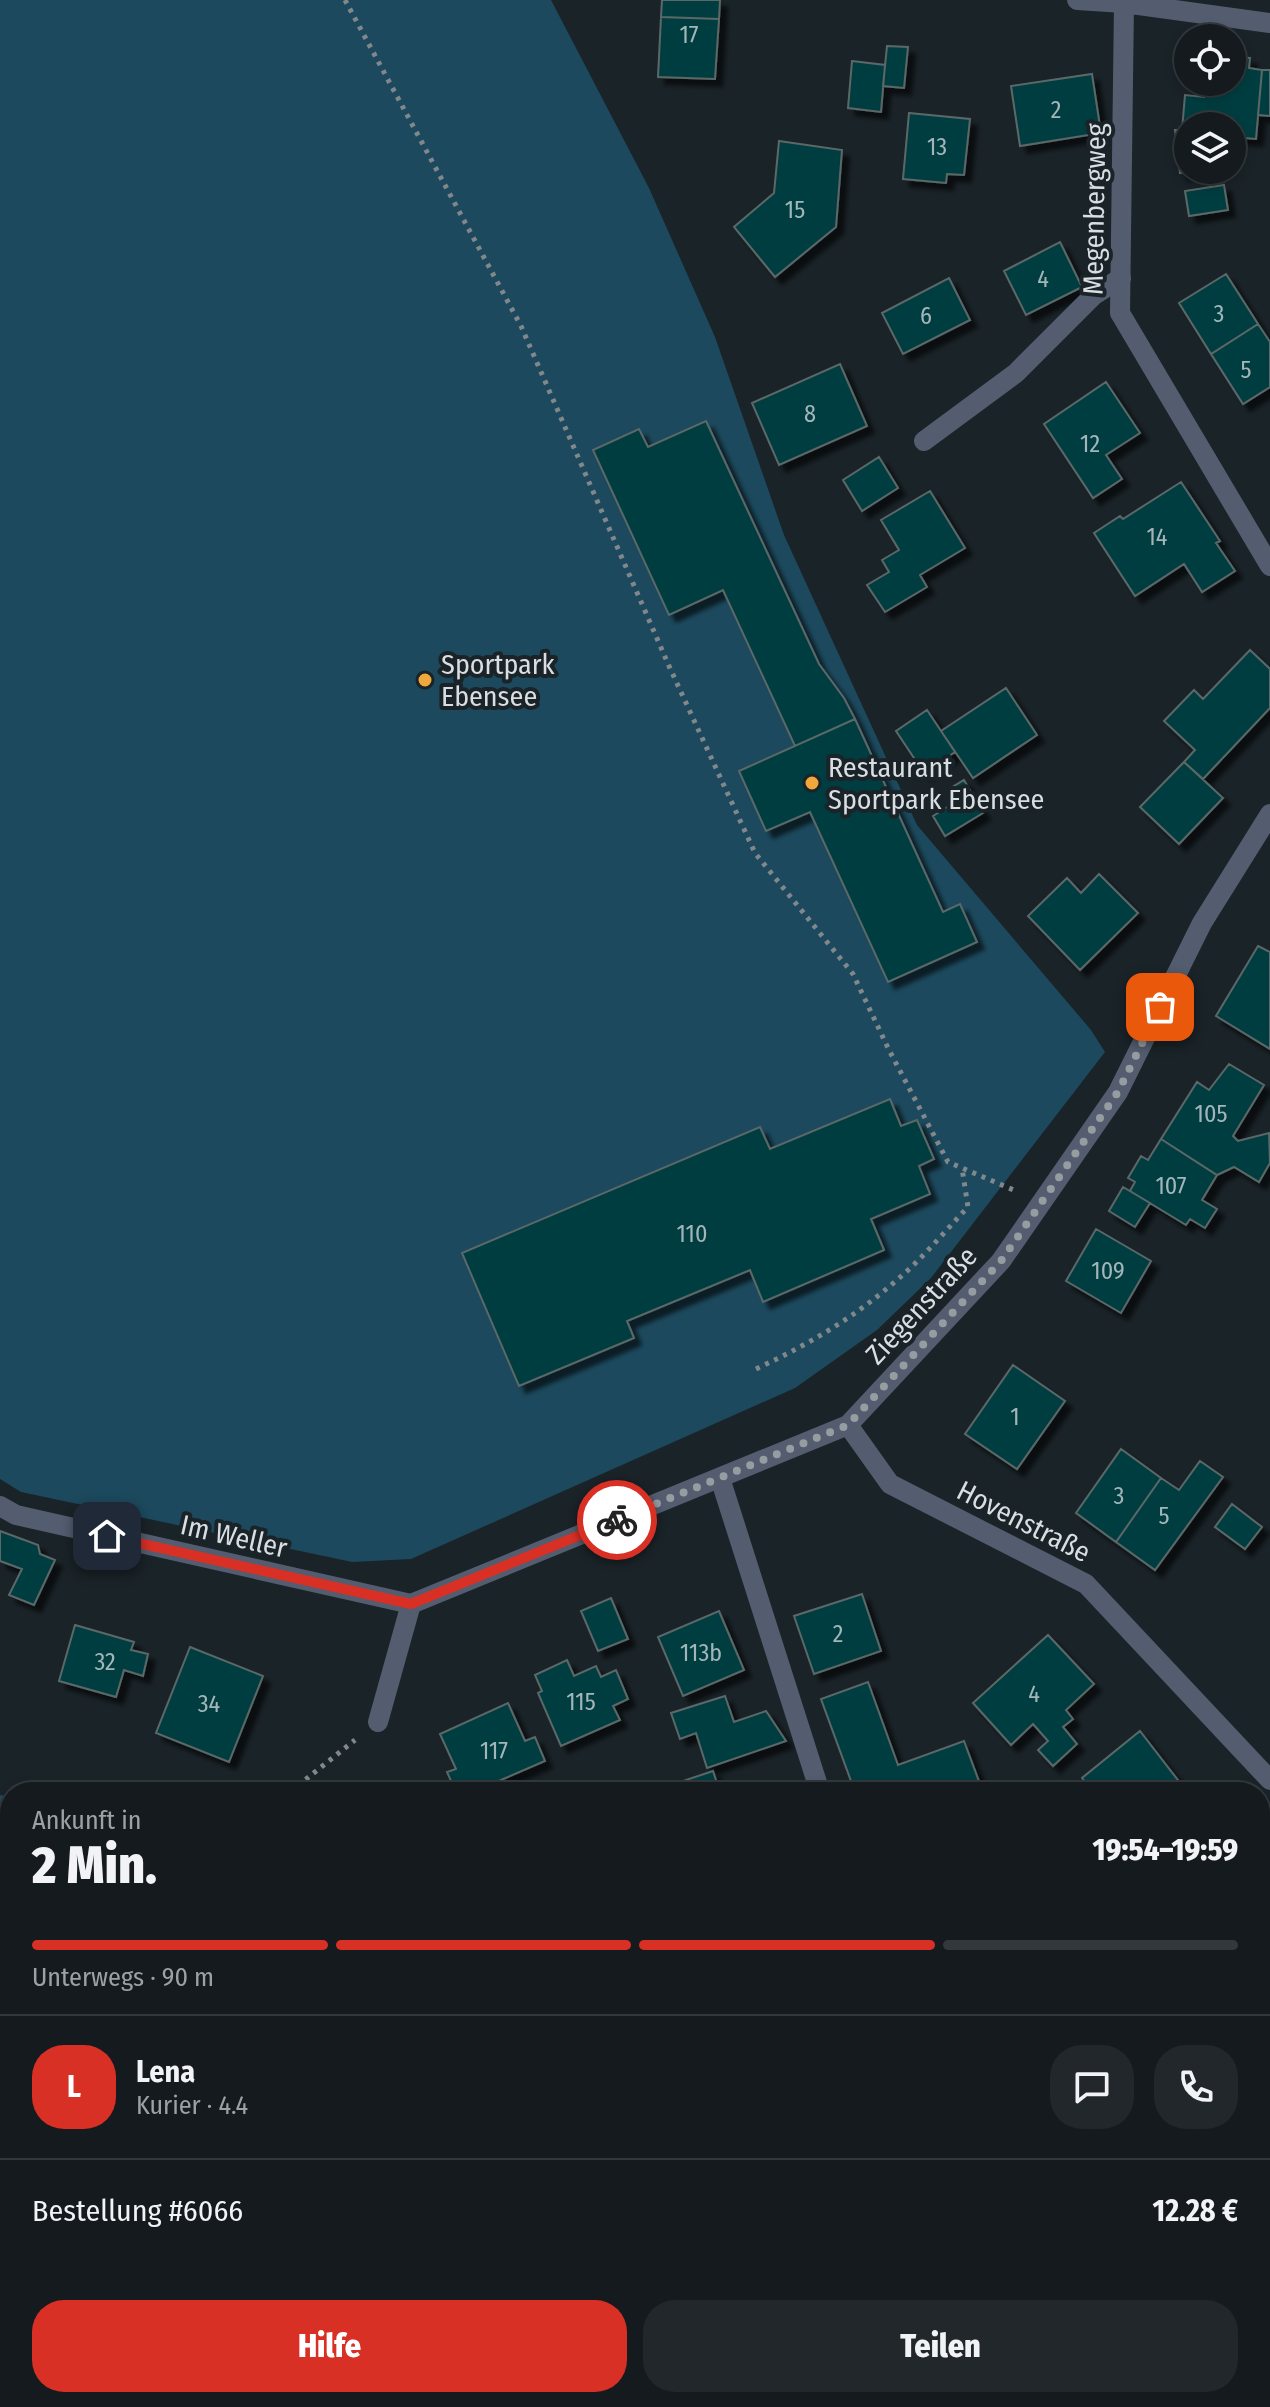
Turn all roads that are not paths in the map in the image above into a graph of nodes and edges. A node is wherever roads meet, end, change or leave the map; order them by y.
1 (1077, 0) edge
2 (1124, 3) junction
3 (1270, 23) edge
4 (1121, 278) junction
5 (924, 441) dead end
6 (1270, 566) edge
7 (1270, 814) edge
8 (848, 1425) junction
9 (720, 1478) junction
10 (0, 1506) edge
11 (411, 1604) junction
12 (378, 1722) road end
13 (1270, 1780) edge
14 (817, 1782) edge

1 - 2 street
2 - 3 street
2 - 4 street, Megenbergweg
4 - 5 street
4 - 6 street, Megenbergweg
7 - 8 street, Ziegenstraße
8 - 9 street, Ziegenstraße
8 - 13 street, Hovenstraße
9 - 11 street, Ziegenstraße
9 - 14 street
10 - 11 street, Im Weller
11 - 12 street

